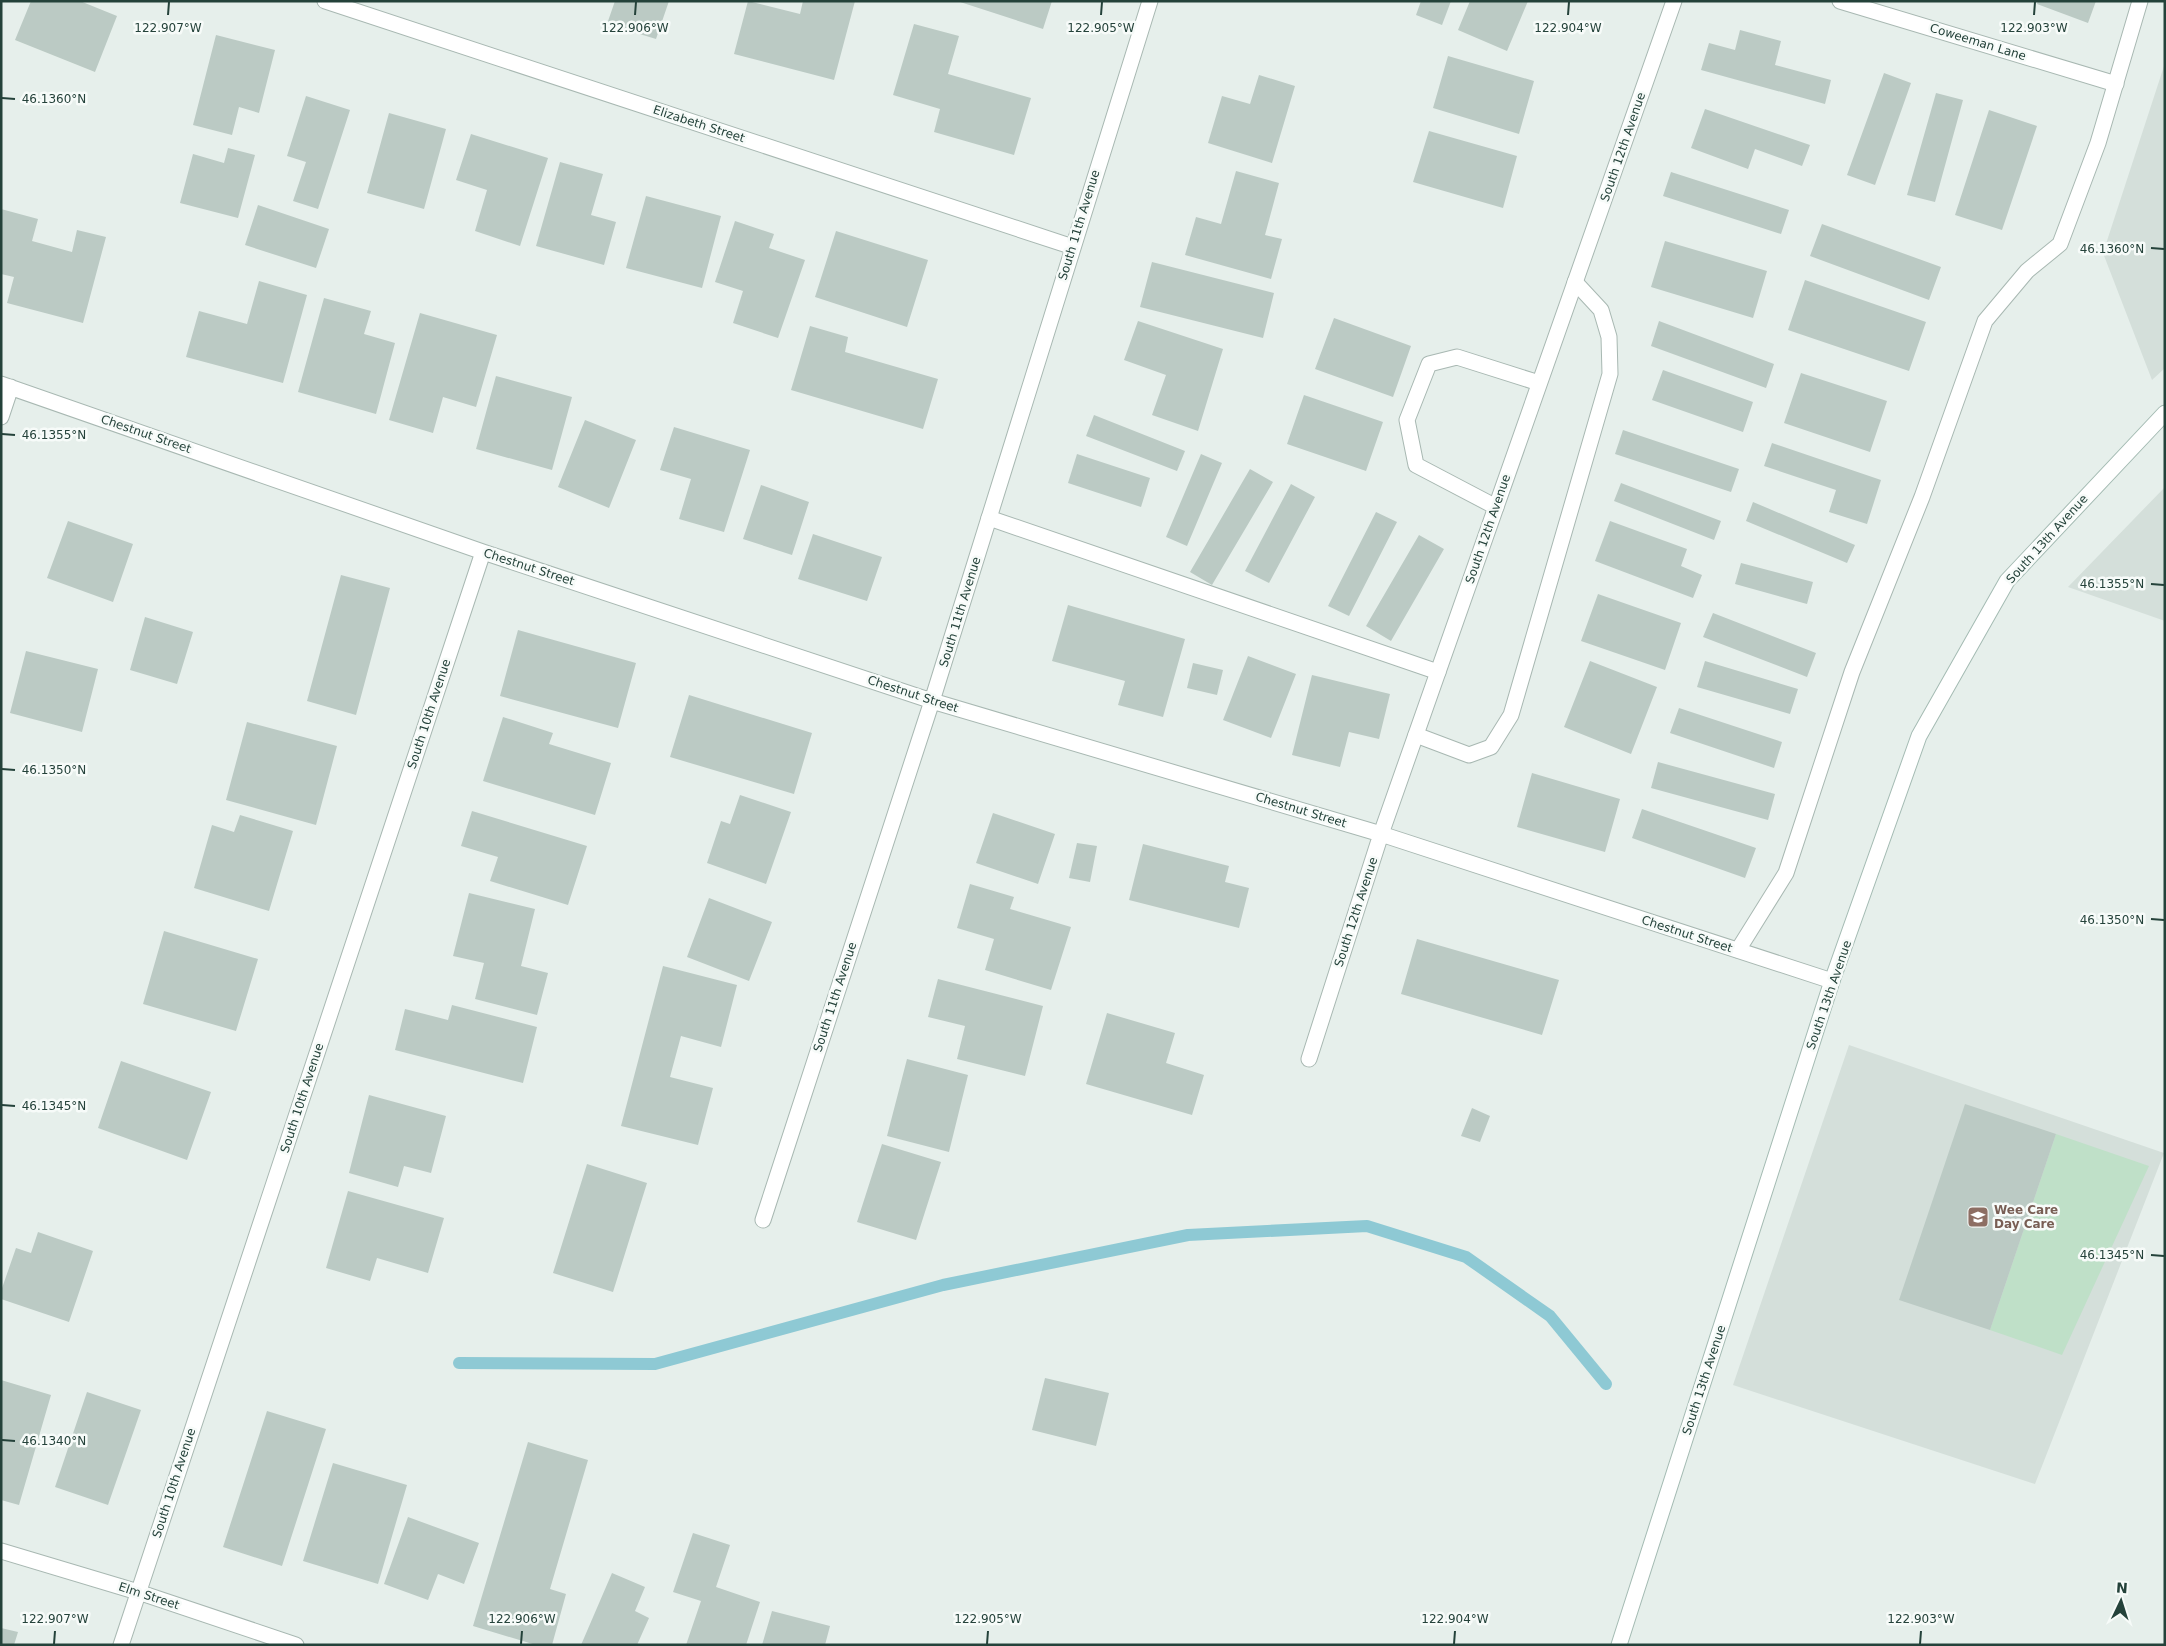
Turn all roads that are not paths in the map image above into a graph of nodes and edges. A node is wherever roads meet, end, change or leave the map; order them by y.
1 (325, 1) edge
2 (1150, 1) edge
3 (1674, 1) edge
4 (1840, 1) edge
5 (2140, 1) edge
6 (2116, 84) junction
7 (1072, 247) junction
8 (1575, 282) junction
9 (1539, 384) junction
10 (6, 386) edge
11 (2165, 413) edge
12 (1, 417) edge
13 (1496, 507) junction
14 (989, 518) junction
15 (482, 552) junction
16 (1438, 672) junction
17 (932, 701) junction
18 (1416, 734) junction
19 (1381, 834) junction
20 (1738, 950) junction
21 (1832, 981) junction
22 (1309, 1059) dead end
23 (763, 1220) dead end
24 (1, 1551) edge
25 (138, 1592) junction
26 (121, 1645) edge
27 (296, 1645) edge
28 (1619, 1645) edge

1 - 7 street, Elizabeth Street
2 - 7 street, South 11th Avenue
3 - 8 street, South 12th Avenue
4 - 6 street, Coweeman Lane
5 - 6 street
6 - 20 street
7 - 14 street, South 11th Avenue
8 - 9 street, South 12th Avenue
8 - 18 street
9 - 13 street, South 12th Avenue
9 - 13 street
10 - 12 street
10 - 15 street, Chestnut Street
11 - 21 street, South 13th Avenue
13 - 16 street, South 12th Avenue
14 - 16 street
14 - 17 street, South 11th Avenue
15 - 17 street, Chestnut Street
15 - 25 street, South 10th Avenue
16 - 18 street, South 12th Avenue
17 - 19 street, Chestnut Street
17 - 23 street, South 11th Avenue
18 - 19 street, South 12th Avenue
19 - 20 street, Chestnut Street
19 - 22 street, South 12th Avenue
20 - 21 street, Chestnut Street
21 - 28 street, South 13th Avenue
24 - 25 street, Elm Street
25 - 26 street, South 10th Avenue
25 - 27 street, Elm Street

